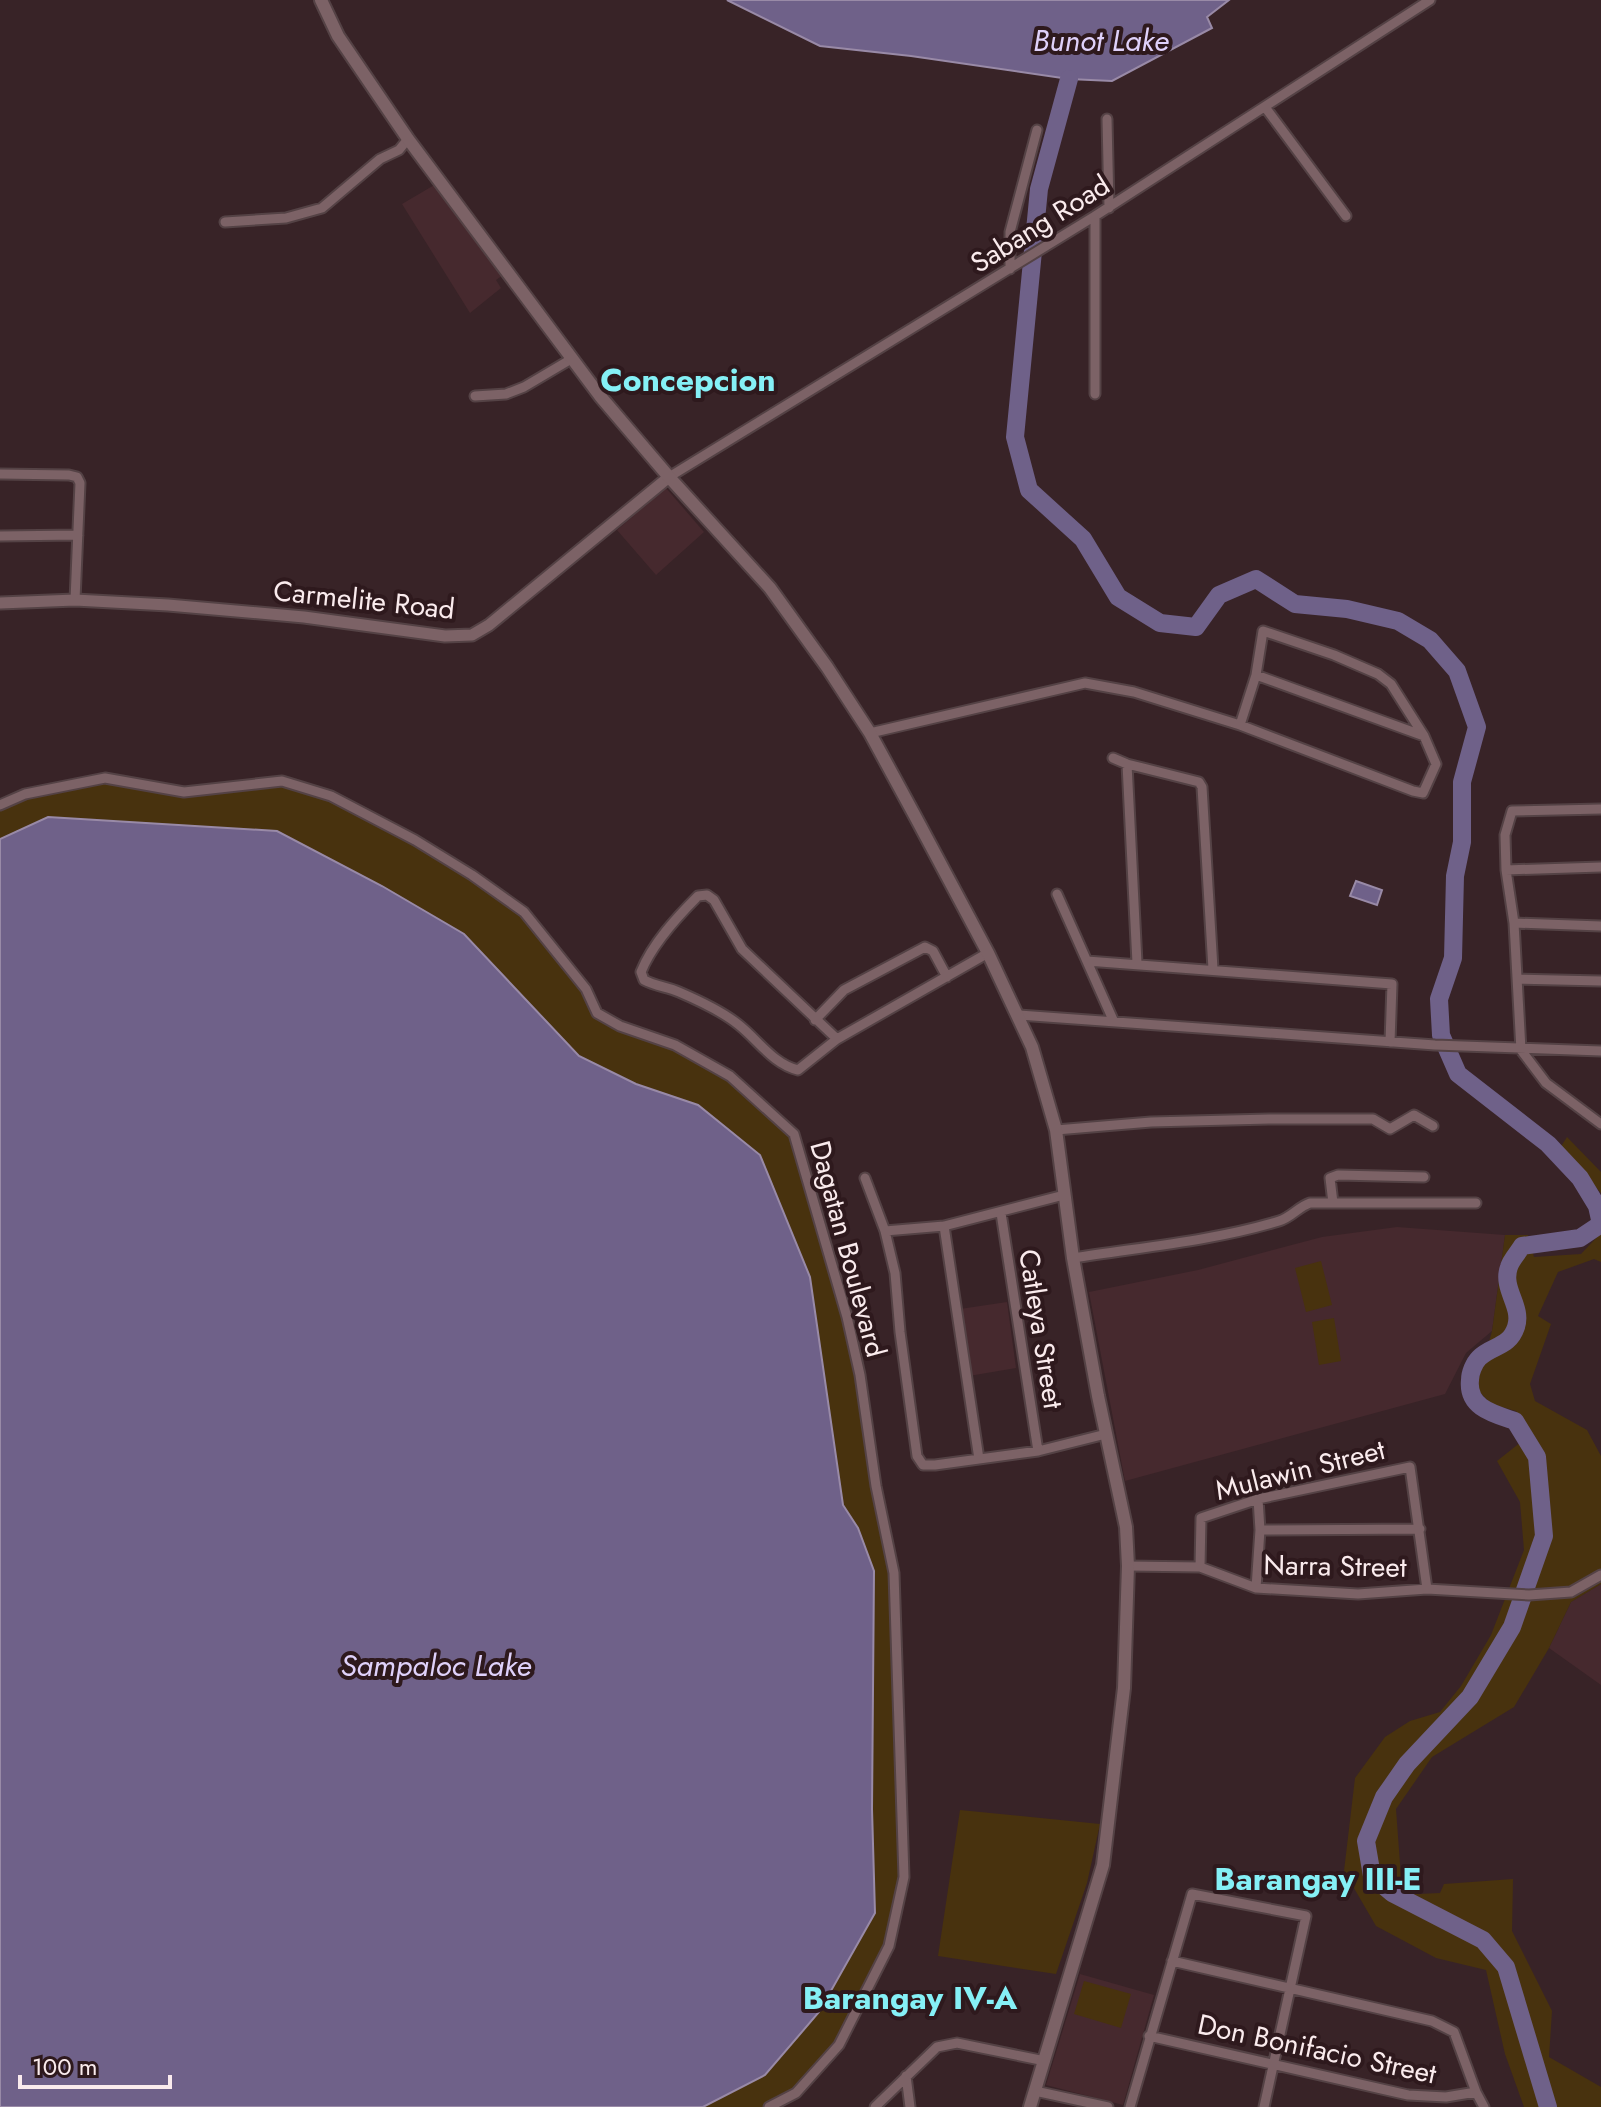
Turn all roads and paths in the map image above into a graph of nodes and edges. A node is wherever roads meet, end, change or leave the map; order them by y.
1 (321, 0) edge
2 (1430, 0) edge
3 (1265, 107) junction
4 (1107, 119) dead end
5 (1037, 130) dead end
6 (408, 139) junction
7 (1109, 208) junction
8 (1095, 216) junction
9 (1346, 216) dead end
10 (225, 222) dead end
11 (1010, 269) junction
12 (573, 358) junction
13 (1095, 394) dead end
14 (475, 396) dead end
15 (0, 474) edge
16 (669, 477) junction
17 (78, 535) junction
18 (0, 536) edge
19 (75, 600) junction
20 (0, 603) edge
21 (1256, 675) junction
22 (1240, 725) junction
23 (870, 733) junction
24 (1424, 736) junction
25 (1113, 758) dead end
26 (1127, 764) junction
27 (0, 805) edge
28 (1601, 809) edge
29 (1601, 867) edge
30 (1506, 870) junction
31 (1057, 894) dead end
32 (1514, 923) junction
33 (1601, 926) edge
34 (988, 953) junction
35 (1087, 961) junction
36 (1137, 963) junction
37 (1213, 969) junction
38 (947, 977) junction
39 (1518, 979) junction
40 (1601, 981) edge
41 (1019, 1015) junction
42 (815, 1020) junction
43 (1114, 1022) junction
44 (837, 1039) junction
45 (1390, 1042) junction
46 (1521, 1050) junction
47 (1601, 1051) edge
48 (1601, 1124) edge
49 (1433, 1126) dead end
50 (1056, 1130) junction
51 (1424, 1177) dead end
52 (865, 1178) dead end
53 (1064, 1195) junction
54 (1333, 1203) junction
55 (1476, 1203) dead end
56 (1001, 1213) junction
57 (944, 1226) junction
58 (885, 1231) junction
59 (1073, 1258) junction
60 (1106, 1434) junction
61 (1038, 1451) junction
62 (979, 1459) junction
63 (1258, 1499) junction
64 (1420, 1529) junction
65 (1260, 1530) junction
66 (1128, 1566) junction
67 (1200, 1567) junction
68 (1601, 1575) edge
69 (1256, 1588) junction
70 (1427, 1589) junction
71 (1172, 1961) junction
72 (1290, 1990) junction
73 (1149, 2036) junction
74 (1045, 2061) junction
75 (1275, 2063) junction
76 (906, 2076) junction
77 (1035, 2091) junction
78 (1476, 2092) junction
79 (769, 2107) edge
80 (875, 2107) edge
81 (910, 2107) edge
82 (1030, 2107) edge
83 (1108, 2107) edge
84 (1130, 2107) edge
85 (1264, 2107) edge
86 (1484, 2107) edge

1 - 6 main road
2 - 3 street, Sabang Road
3 - 7 street, Sabang Road
3 - 9 street
4 - 7 street
5 - 11 street
6 - 10 street
6 - 12 main road
7 - 8 street, Sabang Road
8 - 11 street, Sabang Road
8 - 13 street
11 - 16 street, Sabang Road
12 - 14 street
12 - 16 main road
15 - 17 street
16 - 19 street, Carmelite Road
16 - 23 main road
17 - 18 street
17 - 19 street
19 - 20 street, Carmelite Road
21 - 22 street
21 - 24 street
21 - 24 street
22 - 23 street
22 - 24 street
23 - 34 main road
25 - 26 street
26 - 36 street
26 - 37 street
27 - 79 street, Dagatan Boulevard
28 - 30 street
29 - 30 street
30 - 32 street
31 - 35 street
32 - 33 street
32 - 39 street
34 - 38 street
34 - 41 main road
35 - 36 street
35 - 43 street
36 - 37 street
37 - 45 street
38 - 42 street
38 - 44 street
39 - 40 street
39 - 46 street
41 - 43 street
41 - 50 main road
42 - 44 street
42 - 44 street
43 - 45 street
45 - 46 street
46 - 47 street
46 - 48 street
49 - 50 street
50 - 53 main road
51 - 54 street
52 - 58 street
53 - 56 street
53 - 59 main road
54 - 55 street
54 - 59 street
56 - 57 street
56 - 61 street, Catleya Street
57 - 58 street
57 - 62 street
58 - 62 street
59 - 60 main road
60 - 61 street
60 - 66 main road
61 - 62 street
63 - 64 street, Mulawin Street
63 - 65 street
63 - 67 street, Mulawin Street
64 - 65 street
64 - 70 street
65 - 69 street
66 - 67 street, Narra Street
66 - 74 main road
67 - 69 street, Narra Street
68 - 70 street, Narra Street
69 - 70 street, Narra Street
71 - 72 street
71 - 72 street
71 - 73 street
72 - 75 street
72 - 78 street
73 - 75 street, Don Bonifacio Street
73 - 84 street
74 - 76 street
74 - 77 main road
75 - 78 street, Don Bonifacio Street
75 - 85 street
76 - 80 street
76 - 81 street
77 - 82 main road
77 - 83 street
78 - 86 street

